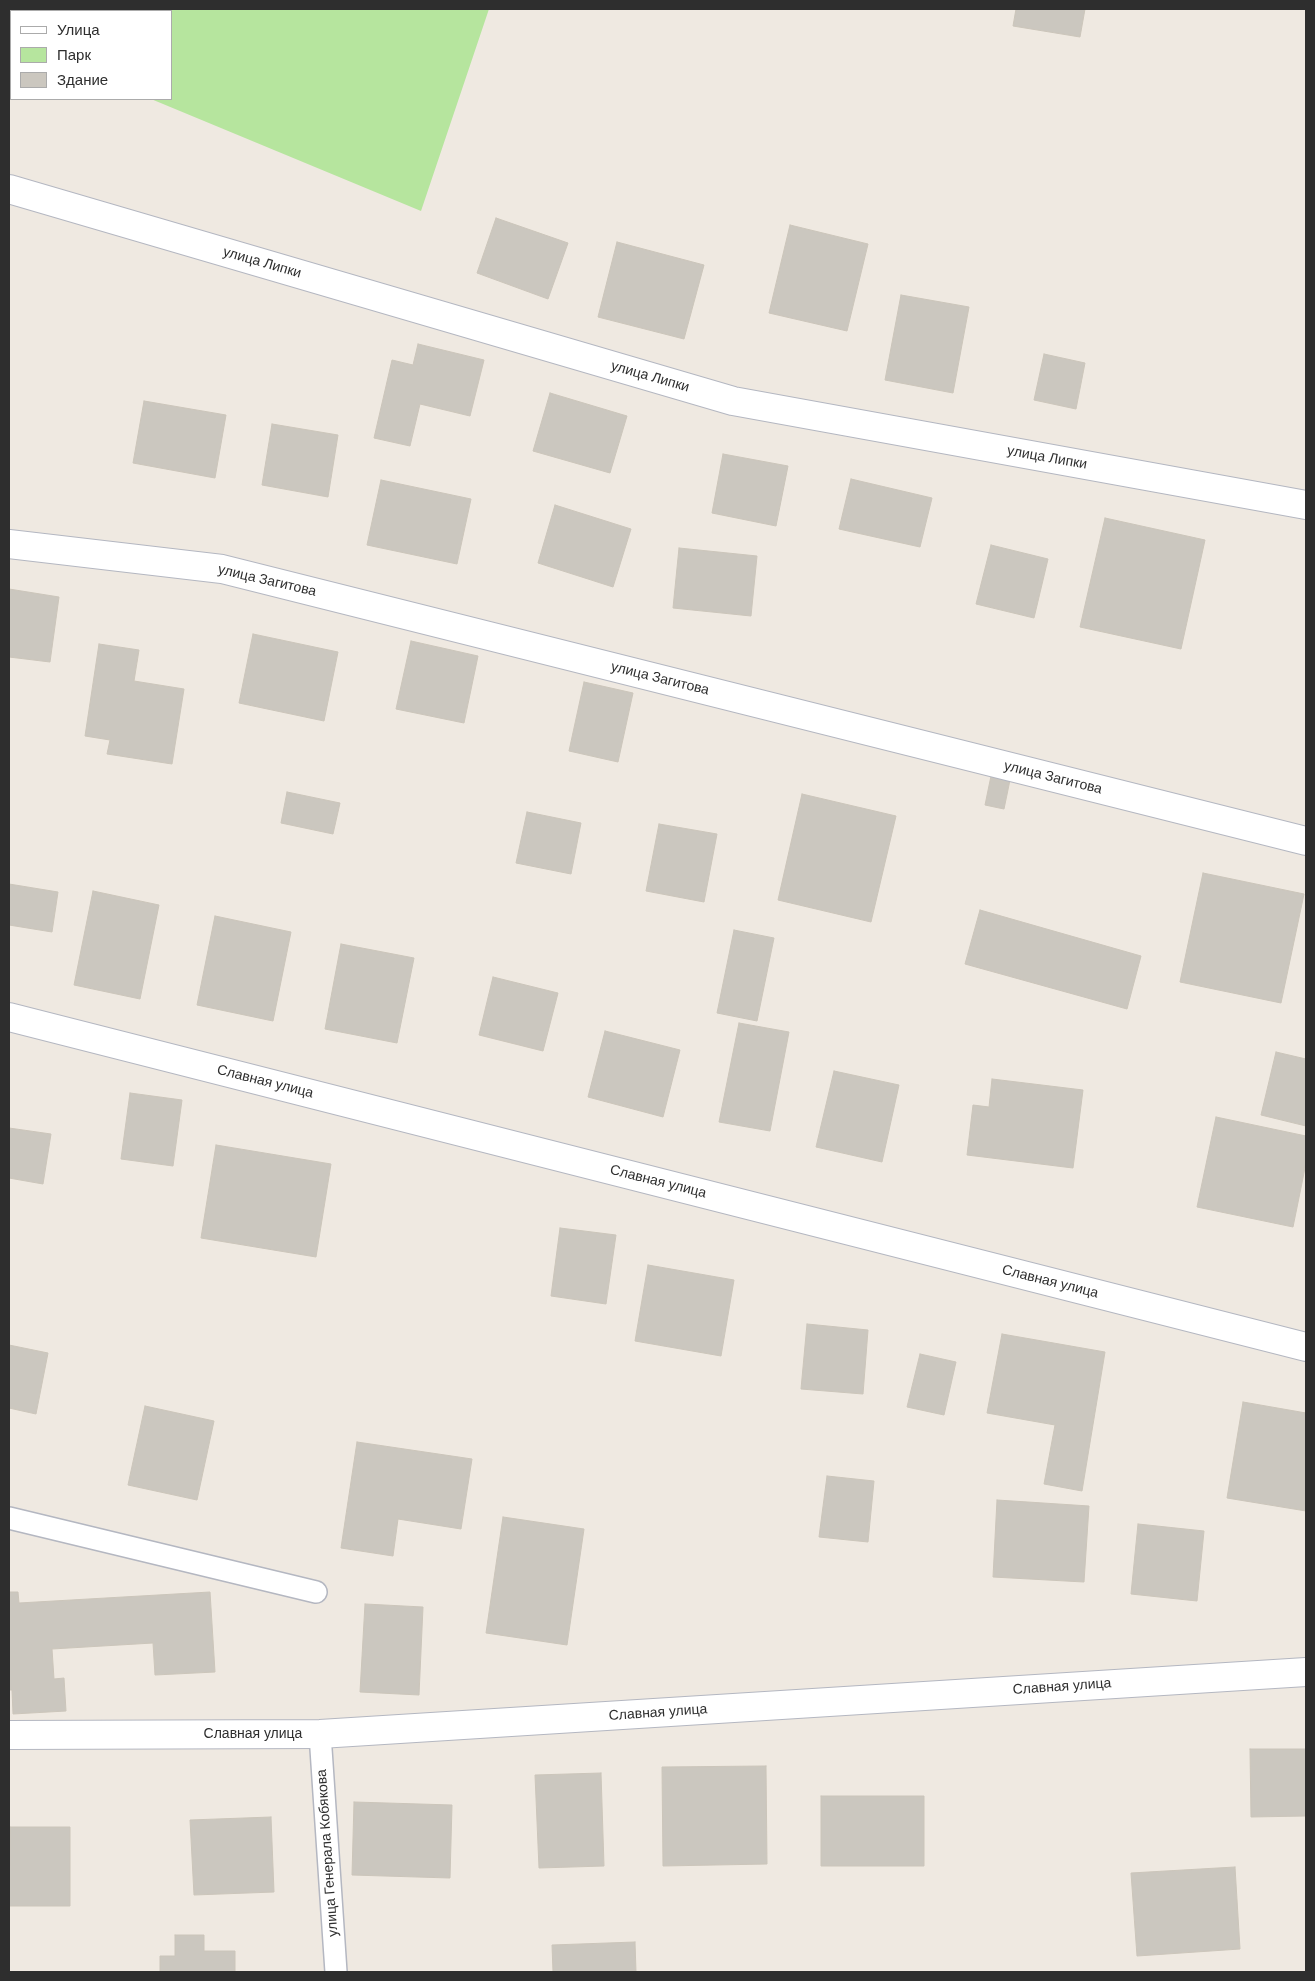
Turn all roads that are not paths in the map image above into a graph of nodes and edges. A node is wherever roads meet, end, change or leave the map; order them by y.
1 (9, 189) edge
2 (1306, 505) edge
3 (9, 544) edge
4 (1306, 841) edge
5 (9, 1017) edge
6 (1306, 1347) edge
7 (9, 1518) edge
8 (316, 1592) dead end
9 (1306, 1672) edge
10 (320, 1734) junction
11 (9, 1735) edge
12 (336, 1972) edge

1 - 2 street, улица Липки
3 - 4 street, улица Загитова
5 - 6 street, Славная улица
7 - 8 lane
9 - 10 street, Славная улица
10 - 11 street, Славная улица
10 - 12 lane, улица Генерала Кобякова

